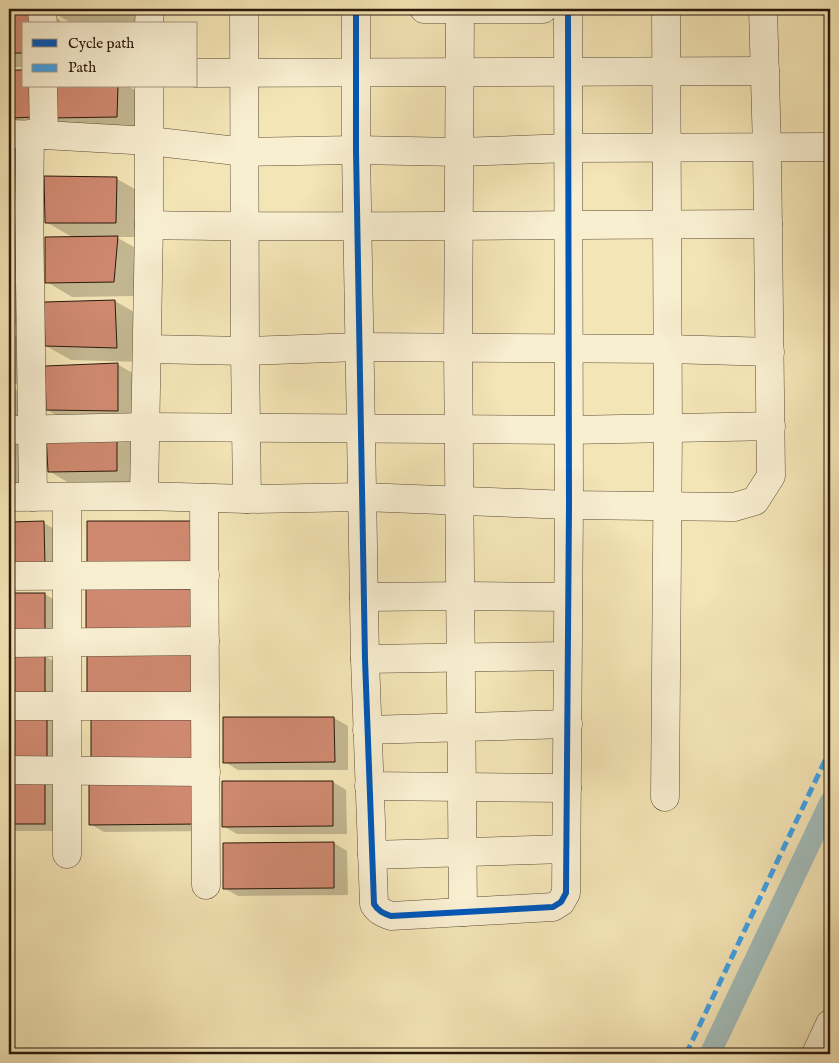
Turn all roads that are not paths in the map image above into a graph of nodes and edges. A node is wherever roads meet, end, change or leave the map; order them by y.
1 (42, 9) edge
2 (150, 9) edge
3 (244, 9) edge
4 (356, 9) edge
5 (424, 9) edge
6 (460, 9) edge
7 (544, 9) edge
8 (568, 9) edge
9 (666, 9) edge
10 (763, 9) edge
11 (43, 22) edge
12 (149, 22) edge
13 (568, 71) junction
14 (765, 71) junction
15 (460, 72) junction
16 (666, 72) junction
17 (198, 73) edge
18 (244, 73) junction
19 (357, 73) junction
20 (42, 88) edge
21 (149, 88) edge
22 (27, 134) edge
23 (150, 141) junction
24 (569, 148) junction
25 (668, 148) junction
26 (767, 148) junction
27 (830, 148) edge
28 (356, 150) junction
29 (245, 152) junction
30 (459, 152) junction
31 (19, 209) edge
32 (567, 224) junction
33 (668, 224) junction
34 (768, 224) junction
35 (149, 226) junction
36 (458, 226) junction
37 (245, 227) junction
38 (358, 227) junction
39 (19, 264) edge
40 (20, 321) edge
41 (359, 347) junction
42 (458, 348) junction
43 (148, 349) junction
44 (569, 349) junction
45 (668, 349) junction
46 (245, 351) junction
47 (770, 352) junction
48 (20, 382) edge
49 (771, 426) junction
50 (146, 427) junction
51 (361, 427) junction
52 (246, 428) junction
53 (460, 429) junction
54 (668, 429) junction
55 (20, 430) edge
56 (569, 430) junction
57 (144, 496) junction
58 (21, 497) edge
59 (67, 497) junction
60 (363, 497) junction
61 (204, 498) junction
62 (247, 499) junction
63 (460, 501) junction
64 (569, 504) junction
65 (667, 506) junction
66 (67, 575) junction
67 (205, 575) junction
68 (9, 576) edge
69 (461, 596) junction
70 (364, 597) junction
71 (567, 597) junction
72 (205, 641) junction
73 (67, 642) junction
74 (9, 643) edge
75 (567, 656) junction
76 (461, 658) junction
77 (365, 659) junction
78 (9, 706) edge
79 (205, 706) junction
80 (67, 707) junction
81 (568, 724) junction
82 (461, 728) junction
83 (367, 730) junction
84 (9, 770) edge
85 (67, 770) junction
86 (206, 772) junction
87 (369, 786) junction
88 (462, 788) junction
89 (567, 788) junction
90 (665, 797) dead end
91 (566, 850) junction
92 (462, 852) junction
93 (67, 854) dead end
94 (372, 855) junction
95 (206, 885) dead end
96 (462, 912) junction
97 (830, 1024) edge
98 (816, 1054) edge

1 - 11 street
2 - 12 street
3 - 18 street
4 - 19 street
5 - 6 street
6 - 7 street
6 - 15 street
8 - 13 street
9 - 16 street
10 - 14 street
13 - 15 street
13 - 16 street
13 - 24 street
14 - 16 street
14 - 26 street
15 - 19 street
15 - 30 street
16 - 25 street
17 - 18 street
18 - 19 street
18 - 29 street
19 - 28 street
20 - 22 street
21 - 23 street
22 - 23 street
22 - 31 street
23 - 29 street
23 - 35 street
24 - 25 street
24 - 30 street
24 - 32 street
25 - 26 street
25 - 33 street
26 - 27 street
26 - 34 street
28 - 29 street
28 - 30 street
28 - 38 street
29 - 37 street
30 - 36 street
31 - 39 street
32 - 33 street
32 - 36 street
32 - 44 street
33 - 34 street
33 - 45 street
34 - 47 street
35 - 37 street
35 - 43 street
36 - 38 street
36 - 42 street
37 - 38 street
37 - 46 street
38 - 41 street
39 - 40 street
40 - 48 street
41 - 42 street
41 - 46 street
41 - 51 street
42 - 44 street
42 - 53 street
43 - 46 street
43 - 50 street
44 - 45 street
44 - 56 street
45 - 47 street
45 - 54 street
46 - 52 street
47 - 49 street
48 - 55 street
49 - 54 street
49 - 65 street
50 - 52 street
50 - 55 street
50 - 57 street
51 - 52 street
51 - 53 street
51 - 60 street
52 - 62 street
53 - 56 street
53 - 63 street
54 - 56 street
54 - 65 street
55 - 58 street
56 - 64 street
57 - 59 street
57 - 61 street
58 - 59 street
59 - 66 street
60 - 62 street
60 - 63 street
60 - 70 street
61 - 62 street
61 - 67 street
63 - 64 street
63 - 69 street
64 - 65 street
64 - 71 street
65 - 90 street
66 - 67 street
66 - 68 street
66 - 73 street
67 - 72 street
69 - 70 street
69 - 71 street
69 - 76 street
70 - 77 street
71 - 75 street
72 - 73 street
72 - 79 street
73 - 74 street
73 - 80 street
75 - 76 street
75 - 81 street
76 - 77 street
76 - 82 street
77 - 83 street
78 - 80 street
79 - 80 street
79 - 86 street
80 - 85 street
81 - 82 street
81 - 89 street
82 - 83 street
82 - 88 street
83 - 87 street
84 - 85 street
85 - 86 street
85 - 93 street
86 - 95 street
87 - 88 street
87 - 94 street
88 - 89 street
88 - 92 street
89 - 91 street
91 - 92 street
91 - 96 street
92 - 94 street
92 - 96 street
94 - 96 street
97 - 98 street

